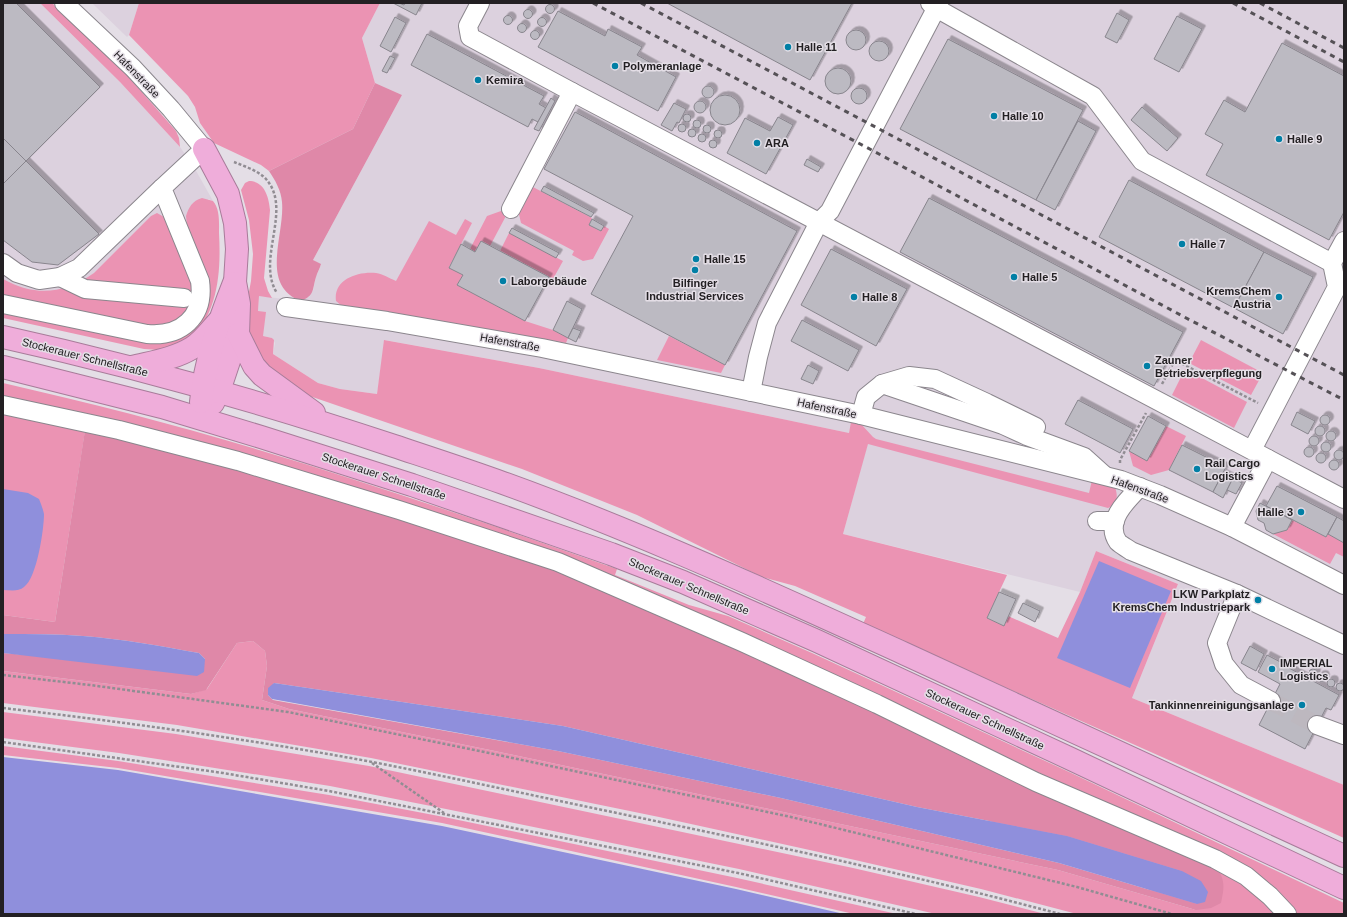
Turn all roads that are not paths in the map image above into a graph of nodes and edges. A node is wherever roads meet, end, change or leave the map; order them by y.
1 (64, 3) edge
2 (480, 3) edge
3 (935, 5) edge
4 (572, 92) junction
5 (204, 149) junction
6 (162, 188) junction
7 (511, 209) dead end
8 (820, 222) junction
9 (1344, 240) edge
10 (3, 263) edge
11 (1332, 263) junction
12 (60, 277) junction
13 (235, 282) junction
14 (1341, 289) edge
15 (184, 298) dead end
16 (3, 304) edge
17 (286, 308) road end
18 (220, 320) junction
19 (238, 334) junction
20 (3, 337) edge
21 (3, 367) edge
22 (131, 368) junction
23 (211, 389) junction
24 (751, 392) junction
25 (3, 405) edge
26 (861, 415) junction
27 (202, 419) junction
28 (332, 425) junction
29 (1252, 450) junction
30 (1268, 459) junction
31 (1106, 476) junction
32 (1140, 487) junction
33 (1344, 499) edge
34 (1097, 521) dead end
35 (1115, 521) junction
36 (1232, 527) junction
37 (1344, 585) edge
38 (1236, 594) junction
39 (1344, 645) edge
40 (1271, 701) tunnel mouth
41 (1317, 725) tunnel mouth
42 (1344, 735) edge
43 (1344, 856) edge
44 (1344, 888) edge
45 (1287, 914) edge

1 - 5 street, Hafenstraße
2 - 4 street
3 - 8 street
3 - 11 street
4 - 7 street
4 - 8 street
5 - 6 street
5 - 13 highway
6 - 12 street
6 - 16 street
8 - 24 street
8 - 29 street
9 - 11 street
10 - 12 street
11 - 14 street
12 - 15 street
13 - 18 highway
13 - 19 highway
14 - 29 street
17 - 24 street, Hafenstraße
18 - 22 highway
18 - 23 highway
19 - 23 highway
19 - 28 highway
20 - 22 highway, Stockerauer Schnellstraße
21 - 27 highway, Stockerauer Schnellstraße
22 - 23 highway, Stockerauer Schnellstraße
23 - 27 highway
23 - 28 highway, Stockerauer Schnellstraße
24 - 26 street, Hafenstraße
25 - 45 street
26 - 31 street, Hafenstraße
26 - 31 street
27 - 44 highway, Stockerauer Schnellstraße
28 - 43 highway, Stockerauer Schnellstraße
29 - 30 street
30 - 33 street
30 - 36 street
31 - 32 street, Hafenstraße
32 - 35 street
32 - 36 street, Hafenstraße
34 - 35 street
35 - 38 street
36 - 37 street, Hafenstraße
38 - 39 street
38 - 40 street
41 - 42 street

